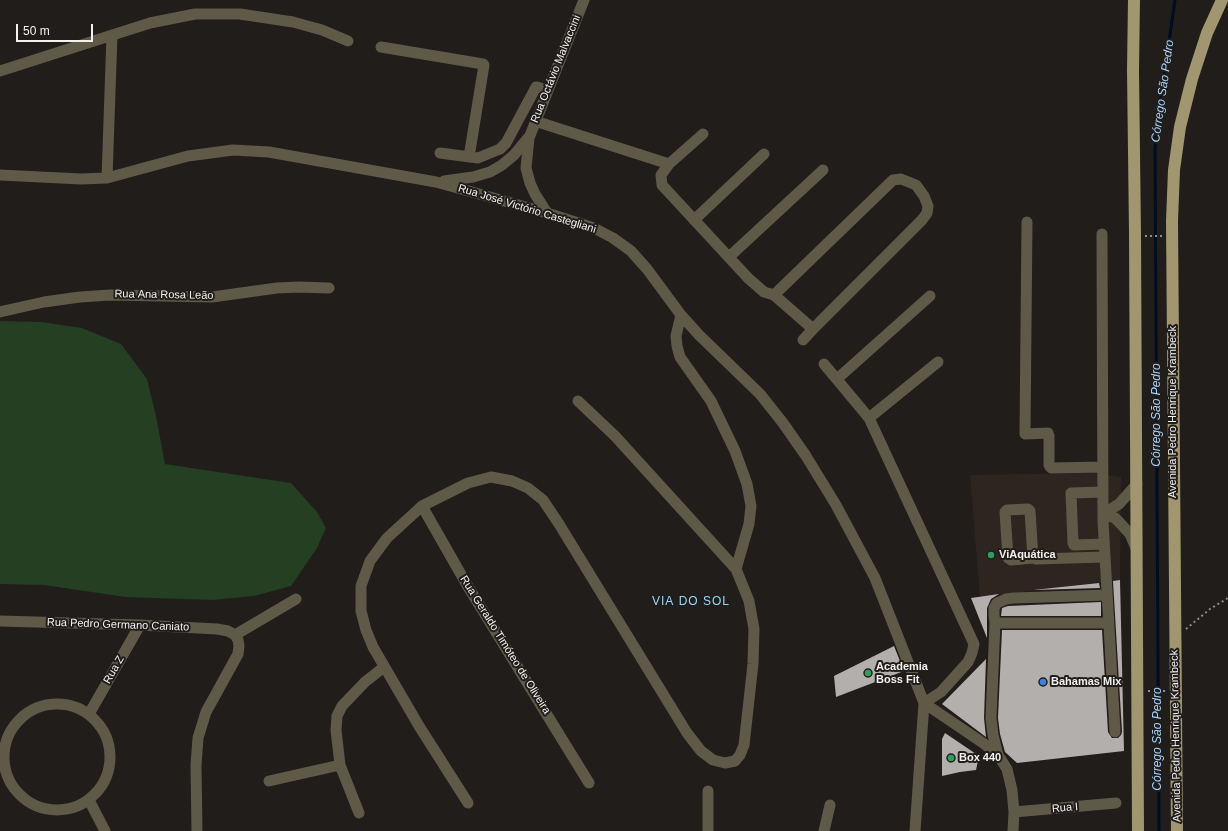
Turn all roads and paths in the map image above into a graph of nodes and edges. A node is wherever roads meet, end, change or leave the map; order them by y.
1 (584, 0) edge
2 (1134, 0) edge
3 (1222, 0) edge
4 (112, 35) junction
5 (348, 41) dead end
6 (381, 47) dead end
7 (0, 71) edge
8 (548, 90) junction
9 (535, 121) junction
10 (703, 134) dead end
11 (529, 138) junction
12 (440, 153) dead end
13 (764, 154) dead end
14 (469, 157) junction
15 (669, 164) junction
16 (823, 170) dead end
17 (0, 175) edge
18 (107, 178) junction
19 (436, 182) junction
20 (547, 213) junction
21 (694, 220) junction
22 (1027, 222) dead end
23 (1102, 234) dead end
24 (1148, 236) dead end
25 (1163, 236) dead end
26 (729, 257) junction
27 (329, 288) dead end
28 (774, 295) junction
29 (930, 296) dead end
30 (0, 312) edge
31 (681, 315) junction
32 (813, 329) junction
33 (803, 340) dead end
34 (938, 362) dead end
35 (824, 364) dead end
36 (837, 379) junction
37 (578, 401) dead end
38 (869, 418) junction
39 (1103, 467) junction
40 (1137, 484) junction
41 (1103, 492) junction
42 (422, 506) junction
43 (1103, 514) junction
44 (1104, 544) junction
45 (1136, 548) junction
46 (1105, 557) junction
47 (1033, 558) junction
48 (736, 569) junction
49 (1107, 595) junction
50 (296, 598) dead end
51 (1228, 598) edge
52 (0, 621) edge
53 (995, 623) junction
54 (1108, 623) junction
55 (140, 625) junction
56 (235, 635) junction
57 (1175, 637) junction
58 (384, 667) junction
59 (1148, 691) dead end
60 (1166, 691) dead end
61 (924, 703) junction
62 (89, 714) junction
63 (1115, 732) dead end
64 (998, 755) junction
65 (340, 765) junction
66 (269, 781) dead end
67 (589, 784) dead end
68 (708, 791) dead end
69 (89, 800) junction
70 (468, 803) dead end
71 (1116, 803) dead end
72 (830, 805) dead end
73 (1014, 812) junction
74 (359, 813) dead end
75 (106, 831) edge
76 (197, 831) edge
77 (708, 831) edge
78 (824, 831) edge
79 (915, 831) edge
80 (1013, 831) edge
81 (1138, 831) edge
82 (1177, 831) edge

1 - 8 street, Rua Octávio Malvaccini
2 - 40 main road
3 - 57 main road, Avenida Pedro Henrique Krambeck
4 - 5 street
4 - 7 street
4 - 18 street
6 - 14 street
8 - 9 street, Rua Octávio Malvaccini
8 - 14 street
9 - 11 street, Rua Octávio Malvaccini
9 - 15 street
10 - 15 street
11 - 19 street, Rua Octávio Malvaccini
11 - 20 street, Rua Octávio Malvaccini
12 - 14 street
13 - 21 street
15 - 21 street
16 - 26 street
17 - 18 street, Rua José Victório Castegliani
18 - 19 street, Rua José Victório Castegliani
19 - 20 street, Rua José Victório Castegliani
20 - 31 street, Rua José Victório Castegliani
21 - 26 street
22 - 39 street
23 - 39 street
24 - 25 path
26 - 28 street
27 - 30 street, Rua Ana Rosa Leão
28 - 32 street
28 - 32 street
29 - 36 street
31 - 48 street
31 - 61 street, Rua José Victório Castegliani
32 - 33 street
34 - 38 street
35 - 36 street
36 - 38 street
37 - 48 street
38 - 61 street
39 - 41 street
40 - 43 street
40 - 45 main road
41 - 43 street
41 - 44 street
42 - 48 street
42 - 58 street
42 - 67 street, Rua Geraldo Timóteo de Oliveira
43 - 44 street
43 - 45 street
44 - 46 street
45 - 81 main road
46 - 47 street
46 - 49 street
47 - 47 street
49 - 53 street
49 - 54 street
50 - 56 street
51 - 57 path
52 - 55 street, Rua Pedro Germano Caniato
53 - 54 street
53 - 64 street
54 - 63 street
55 - 56 street, Rua Pedro Germano Caniato
55 - 62 street, Rua Z
56 - 76 street
57 - 82 main road, Avenida Pedro Henrique Krambeck
58 - 65 street
58 - 70 street
59 - 60 path
61 - 64 street
61 - 79 street
62 - 69 street
62 - 69 street
64 - 73 street
65 - 66 street
65 - 74 street
68 - 77 street
69 - 75 street
71 - 73 street, Rua I
72 - 78 street
73 - 80 street

